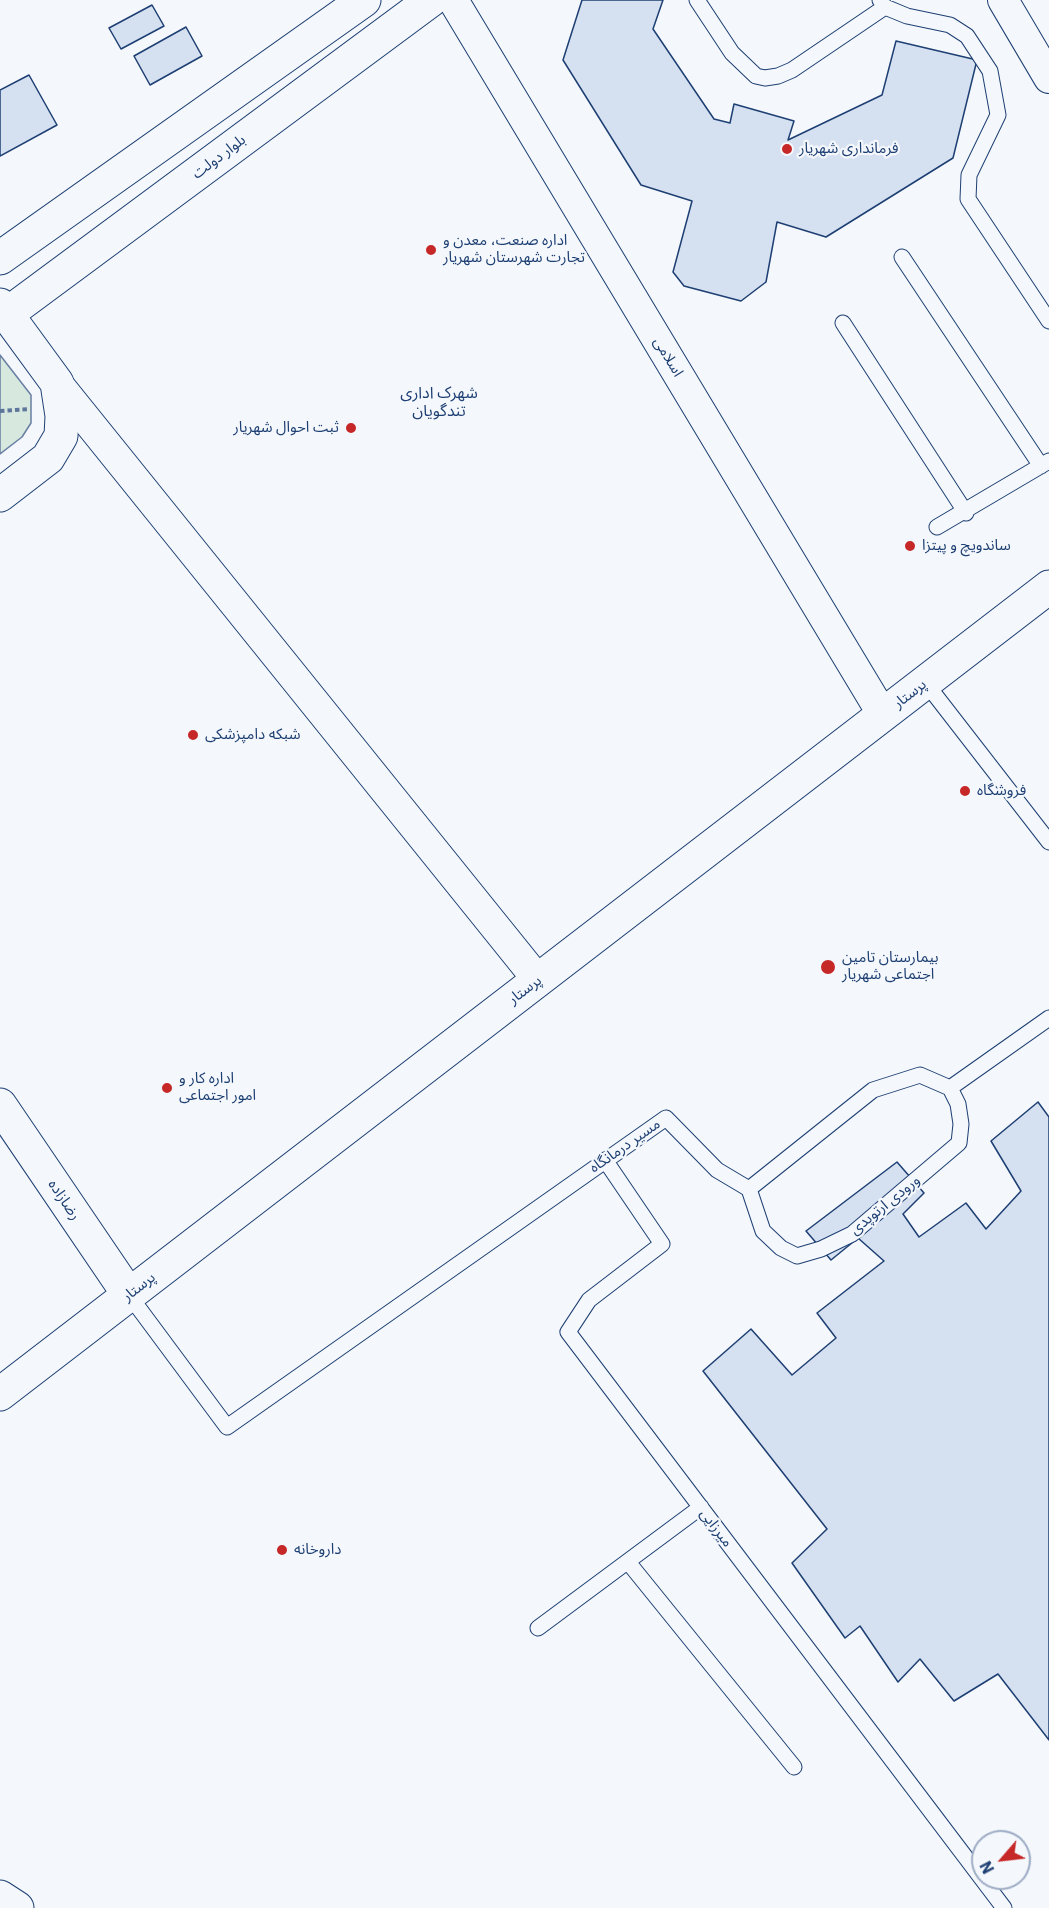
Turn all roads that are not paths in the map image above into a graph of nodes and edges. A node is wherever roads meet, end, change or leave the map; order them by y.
1 (364, 0) edge
2 (431, 0) edge
3 (453, 0) edge
4 (697, 0) edge
5 (1003, 0) edge
6 (882, 3) edge
7 (1049, 78) edge
8 (903, 257) dead end
9 (0, 258) edge
10 (4, 310) edge
11 (1049, 321) edge
12 (843, 323) dead end
13 (57, 383) junction
14 (1045, 463) edge
15 (0, 495) edge
16 (966, 513) junction
17 (937, 527) dead end
18 (1049, 587) edge
19 (926, 682) junction
20 (883, 715) junction
21 (1049, 842) edge
22 (538, 980) junction
23 (1049, 1018) edge
24 (950, 1088) junction
25 (0, 1105) edge
26 (605, 1160) junction
27 (749, 1189) junction
28 (129, 1295) junction
29 (0, 1394) edge
30 (701, 1508) junction
31 (628, 1562) junction
32 (538, 1628) dead end
33 (794, 1767) dead end
34 (0, 1897) edge
35 (17, 1908) edge
36 (1004, 1908) edge

1 - 9 main road
2 - 10 main road, بلوار دولت
3 - 20 street, اسلامی
4 - 6 lane
5 - 7 street
6 - 11 lane
8 - 14 lane
10 - 13 main road
12 - 16 lane
13 - 15 main road
13 - 22 street
14 - 16 lane
16 - 17 lane
18 - 19 main road, پرستار
19 - 20 main road, پرستار
19 - 21 lane
20 - 22 main road, پرستار
22 - 28 main road, پرستار
23 - 24 lane
24 - 27 lane
24 - 27 lane, ورودی ارتوپدی
25 - 28 main road, رضازاده
26 - 27 lane, مسیر درمانگاه
26 - 28 lane, مسیر درمانگاه
26 - 30 lane, میرزایی
28 - 29 main road, پرستار
30 - 31 lane
30 - 36 lane, میرزایی
31 - 32 lane
31 - 33 lane
34 - 35 main road

